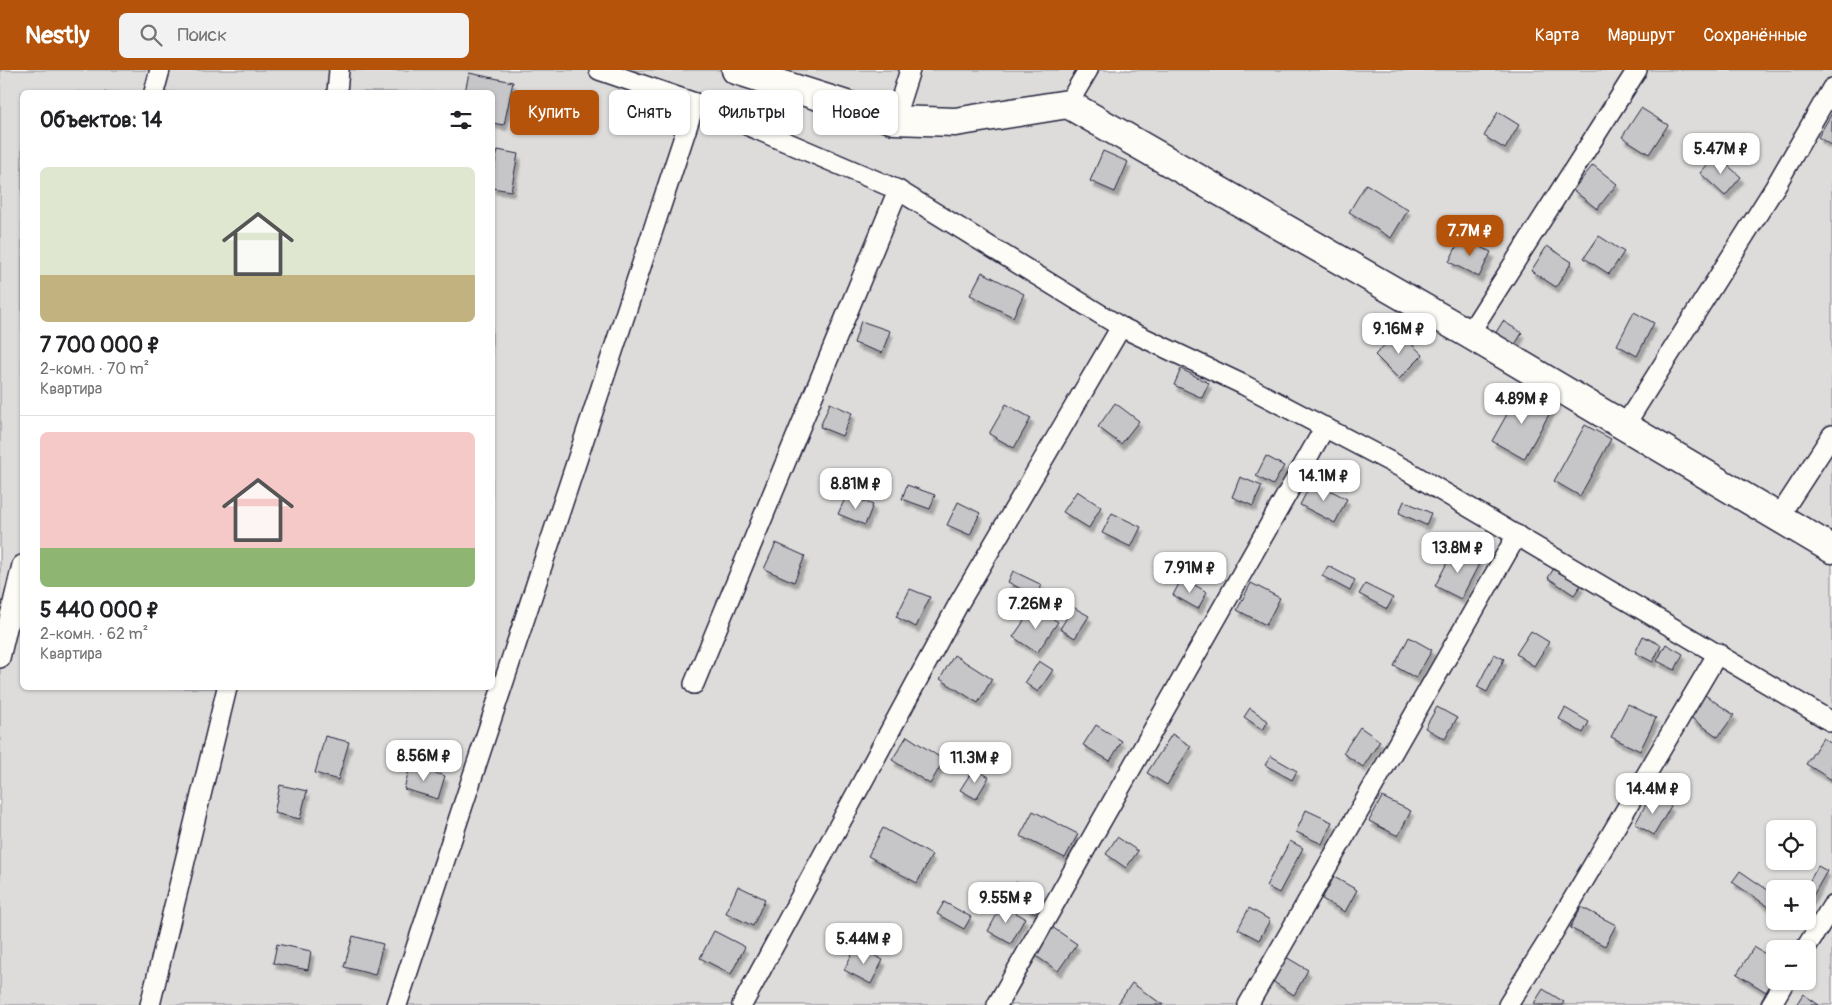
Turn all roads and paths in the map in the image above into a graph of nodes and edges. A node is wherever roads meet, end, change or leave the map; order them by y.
1 (160, 70) edge
2 (339, 70) edge
3 (599, 70) edge
4 (736, 70) edge
5 (910, 70) edge
6 (1088, 70) edge
7 (1637, 70) edge
8 (1832, 88) edge
9 (155, 90) edge
10 (337, 90) edge
11 (813, 94) edge
12 (695, 103) junction
13 (1068, 104) junction
14 (898, 108) edge
15 (898, 120) edge
16 (898, 190) junction
17 (1121, 327) junction
18 (1469, 334) junction
19 (1625, 425) junction
20 (1325, 427) junction
21 (1832, 435) edge
22 (1778, 518) junction
23 (1517, 535) junction
24 (1832, 549) edge
25 (20, 573) edge
26 (1718, 653) junction
27 (0, 658) edge
28 (694, 684) dead end
29 (227, 690) edge
30 (1832, 722) edge
31 (1832, 906) edge
32 (1811, 940) edge
33 (1779, 990) edge
34 (150, 1005) edge
35 (397, 1005) edge
36 (742, 1005) edge
37 (997, 1005) edge
38 (1248, 1005) edge
39 (1508, 1005) edge
40 (1770, 1005) edge

1 - 9 lane
2 - 10 lane
3 - 12 lane
4 - 11 street
5 - 14 lane
6 - 13 lane
7 - 18 lane
8 - 19 lane
12 - 16 lane
12 - 35 lane
13 - 15 street
13 - 18 street
16 - 17 lane
16 - 28 lane
17 - 20 lane
17 - 36 lane
18 - 19 street
19 - 22 street
20 - 23 lane
20 - 37 lane
21 - 22 lane
22 - 24 street
23 - 26 lane
23 - 38 lane
25 - 27 lane
26 - 30 lane
26 - 39 lane
29 - 34 lane
31 - 32 lane
33 - 40 lane

